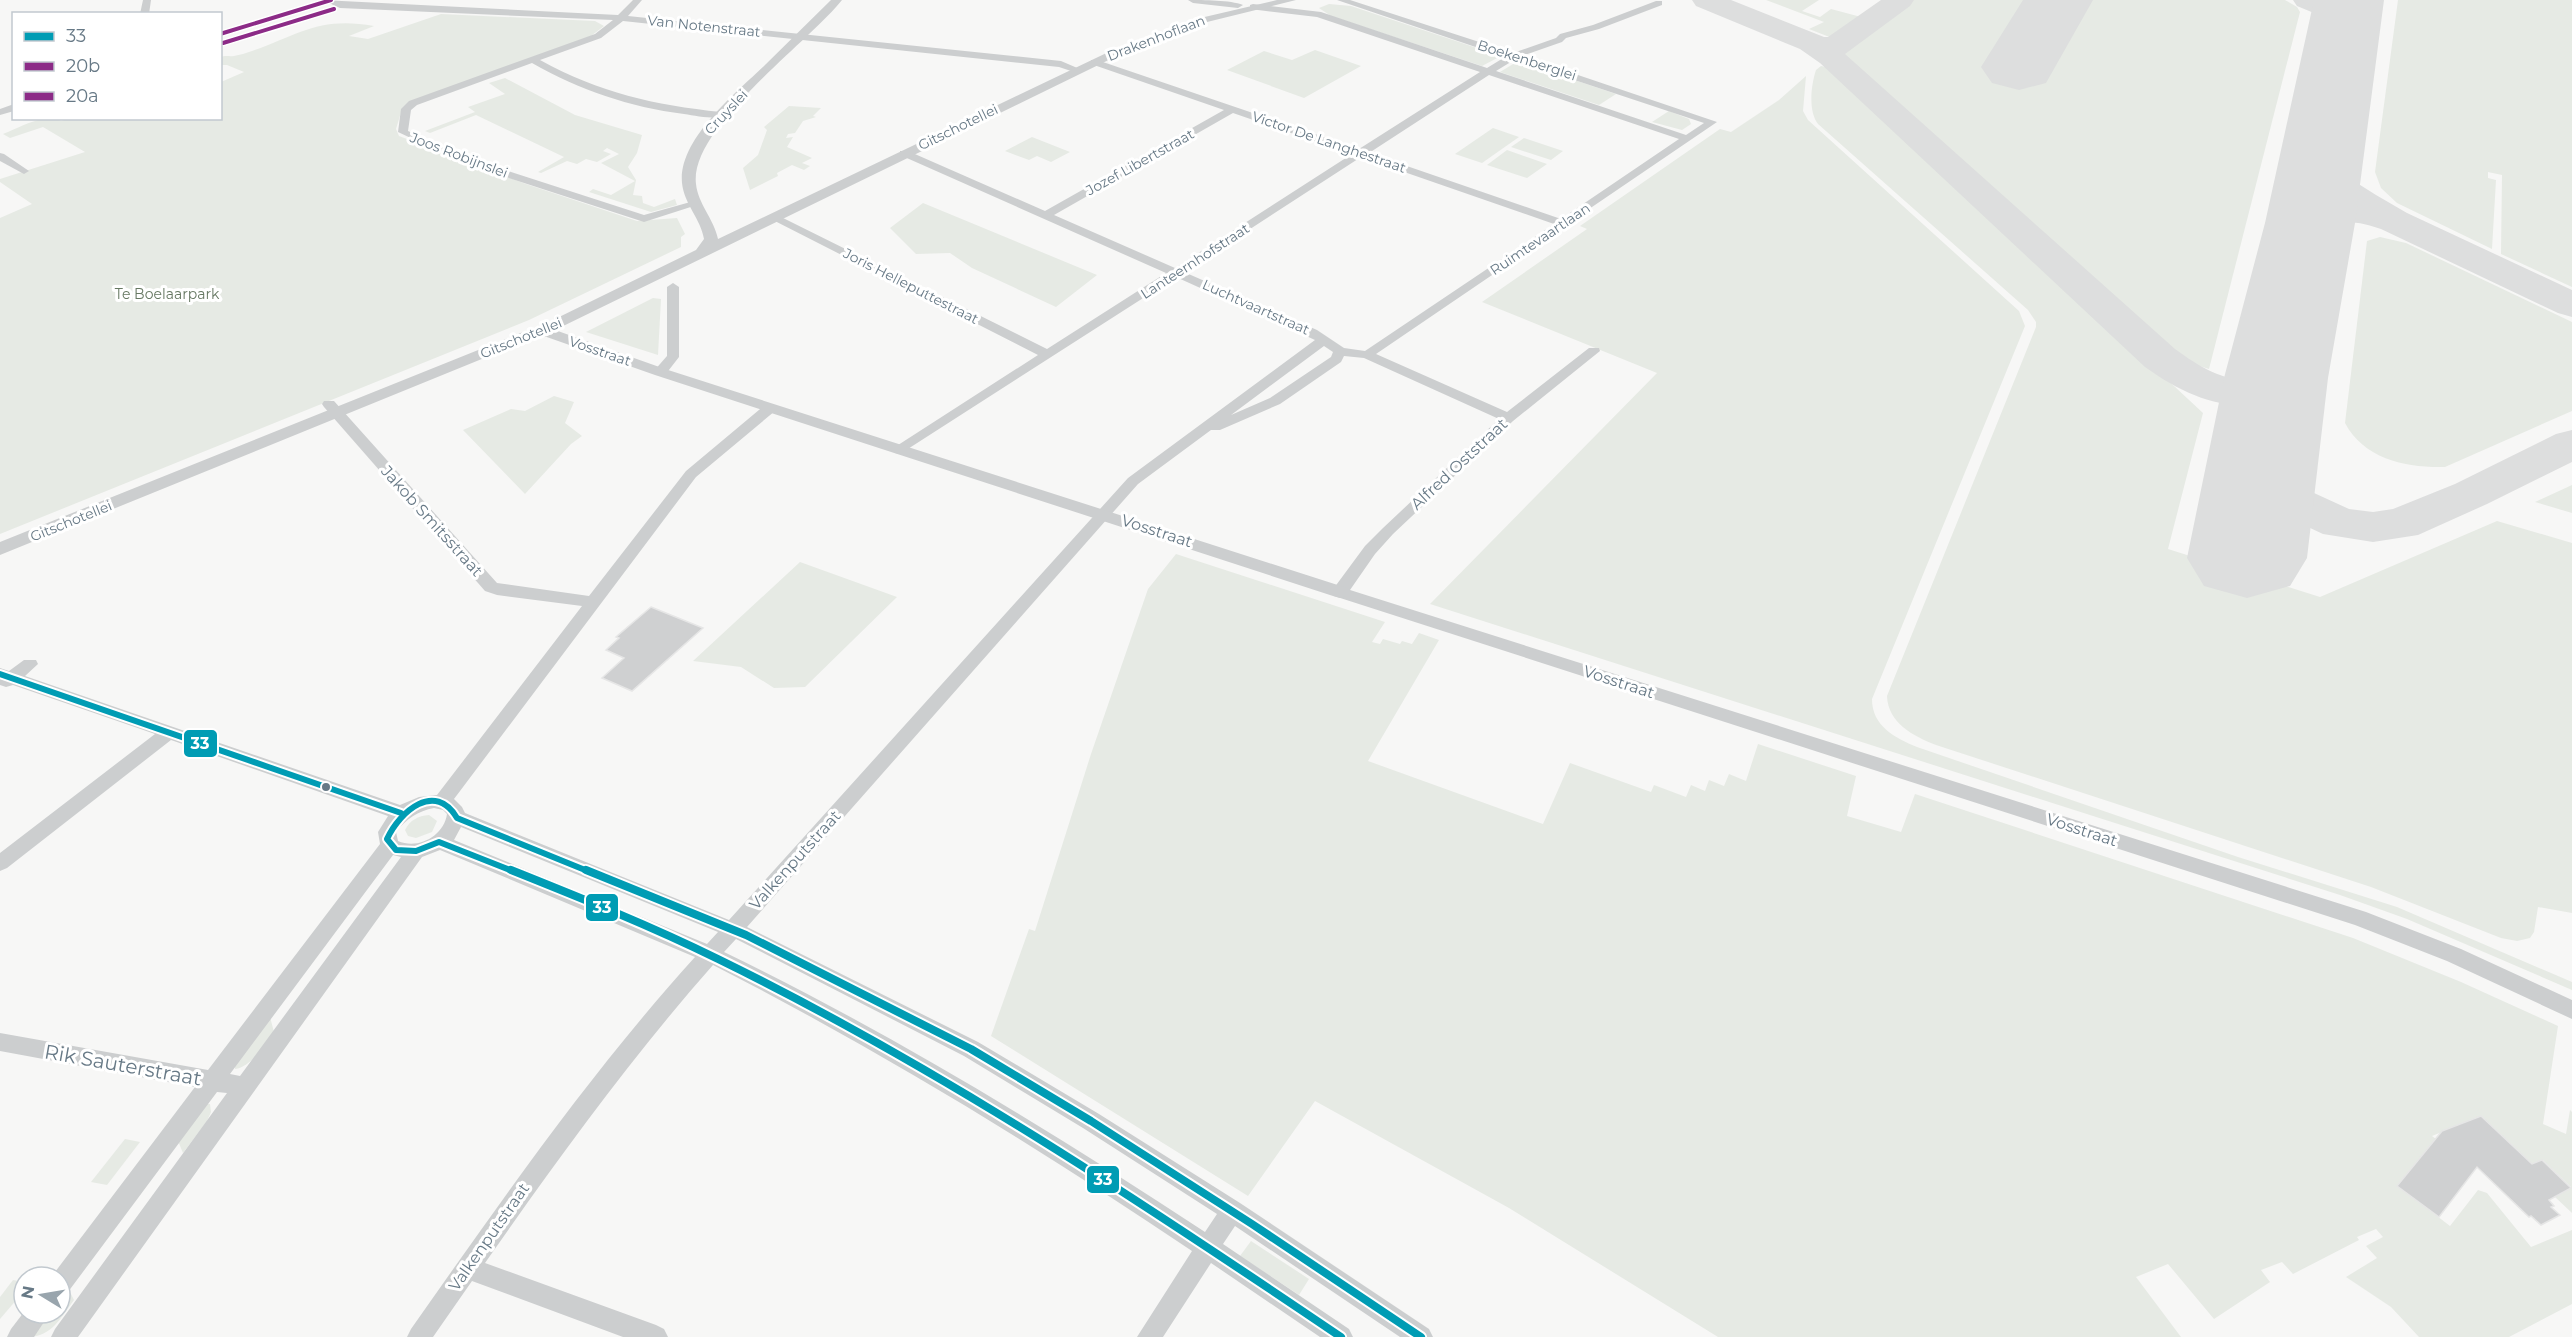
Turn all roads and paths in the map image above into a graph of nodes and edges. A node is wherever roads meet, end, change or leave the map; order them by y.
1 (330, 0) edge
2 (638, 0) edge
3 (837, 0) edge
4 (1193, 0) edge
5 (1291, 0) edge
6 (1341, 0) edge
7 (1659, 3) dead end
8 (1308, 4) dead end
9 (1253, 7) junction
10 (1318, 14) junction
11 (621, 18) junction
12 (222, 33) edge
13 (800, 36) junction
14 (1514, 56) junction
15 (533, 60) junction
16 (1094, 62) junction
17 (1077, 70) junction
18 (1488, 71) junction
19 (1027, 94) joint
20 (1233, 109) junction
21 (721, 115) junction
22 (1712, 122) joint
23 (1686, 138) junction
24 (904, 153) junction
25 (1361, 154) junction
26 (0, 156) edge
27 (24, 171) dead end
28 (694, 204) junction
29 (1046, 215) junction
30 (773, 217) junction
31 (1563, 223) junction
32 (702, 251) junction
33 (1178, 272) junction
34 (673, 287) dead end
35 (541, 330) junction
36 (1324, 340) junction
37 (1340, 351) junction
38 (1594, 351) dead end
39 (1048, 355) junction
40 (1367, 355) junction
41 (660, 372) junction
42 (333, 408) junction
43 (770, 408) junction
44 (1508, 418) junction
45 (1200, 430) junction
46 (900, 450) junction
47 (1104, 514) junction
48 (0, 549) edge
49 (1340, 592) junction
50 (592, 602) junction
51 (30, 664) dead end
52 (4, 678) edge
53 (170, 732) junction
54 (442, 801) junction
55 (401, 813) junction
56 (457, 818) junction
57 (438, 842) junction
58 (390, 845) junction
59 (416, 851) junction
60 (0, 863) edge
61 (731, 931) junction
62 (709, 954) junction
63 (2572, 1010) edge
64 (0, 1042) edge
65 (214, 1081) junction
66 (246, 1087) junction
67 (1232, 1211) junction
68 (1208, 1247) junction
69 (72, 1268) edge
70 (468, 1268) junction
71 (28, 1325) edge
72 (19, 1337) edge
73 (63, 1337) edge
74 (419, 1337) edge
75 (656, 1337) edge
76 (1149, 1337) edge
77 (1341, 1337) edge
78 (1421, 1337) edge

1 - 11 street, Van Notenstraat
1 - 12 street
2 - 11 street, Joos Robijnslei
3 - 13 street, Cruyslei
4 - 9 street, Boekenberglei
5 - 9 street, Drakenhoflaan
6 - 14 street, Boekenberglei
7 - 14 street, Lanteernhofstraat
8 - 10 street, Boekenberglei
9 - 10 street, Boekenberglei
9 - 16 street, Drakenhoflaan
10 - 18 street, Boekenberglei
11 - 13 street, Van Notenstraat
11 - 15 street, Joos Robijnslei
13 - 17 street, Van Notenstraat
13 - 21 street, Cruyslei
14 - 18 street, Lanteernhofstraat
14 - 22 street, Boekenberglei
15 - 21 street
15 - 28 street, Joos Robijnslei
16 - 17 street, Drakenhoflaan
16 - 20 street, Victor De Langhestraat
17 - 19 street, Drakenhoflaan
18 - 23 street, Boekenberglei
18 - 25 street, Lanteernhofstraat
19 - 24 street, Gitschotellei
20 - 25 street, Victor De Langhestraat
20 - 29 street, Jozef Libertstraat
21 - 28 street, Cruyslei
22 - 23 street, Ruimtevaartlaan
23 - 31 street, Ruimtevaartlaan
24 - 29 street, Luchtvaartstraat
24 - 30 street, Gitschotellei
25 - 31 street, Victor De Langhestraat
25 - 33 street, Lanteernhofstraat
26 - 27 street
28 - 32 street, Cruyslei
29 - 33 street, Luchtvaartstraat
30 - 32 street, Gitschotellei
30 - 39 street, Joris Helleputtestraat
31 - 40 street, Ruimtevaartlaan
32 - 35 street, Gitschotellei
33 - 36 street, Luchtvaartstraat
33 - 39 street, Lanteernhofstraat
34 - 41 street
35 - 41 street, Vosstraat
35 - 42 street, Gitschotellei
36 - 37 street, Luchtvaartstraat
36 - 45 street, Valkenputstraat
37 - 40 street, Luchtvaartstraat
37 - 45 street
38 - 44 street, Alfred Oststraat
39 - 46 street, Lanteernhofstraat
40 - 44 street, Luchtvaartstraat
41 - 43 street, Vosstraat
42 - 48 street, Gitschotellei
42 - 50 street, Jakob Smitsstraat
43 - 46 street, Vosstraat
43 - 50 street
44 - 49 street, Alfred Oststraat
45 - 47 street, Valkenputstraat
46 - 47 street, Vosstraat
47 - 49 street, Vosstraat
47 - 61 street, Valkenputstraat
49 - 63 street, Vosstraat
50 - 54 street
51 - 52 street
52 - 53 street
53 - 55 street
53 - 60 street
54 - 55 street
54 - 56 street
55 - 58 street
56 - 57 street
56 - 61 street
57 - 59 street
57 - 62 street
58 - 59 street
58 - 65 street
59 - 66 street
61 - 62 street, Valkenputstraat
61 - 67 street
62 - 68 street
62 - 70 street, Valkenputstraat
64 - 65 street, Rik Sauterstraat
65 - 66 street, Rik Sauterstraat
65 - 69 street
66 - 73 street
67 - 68 street
67 - 78 street
68 - 76 street
68 - 77 street
70 - 74 street, Valkenputstraat
70 - 75 street
71 - 72 street

